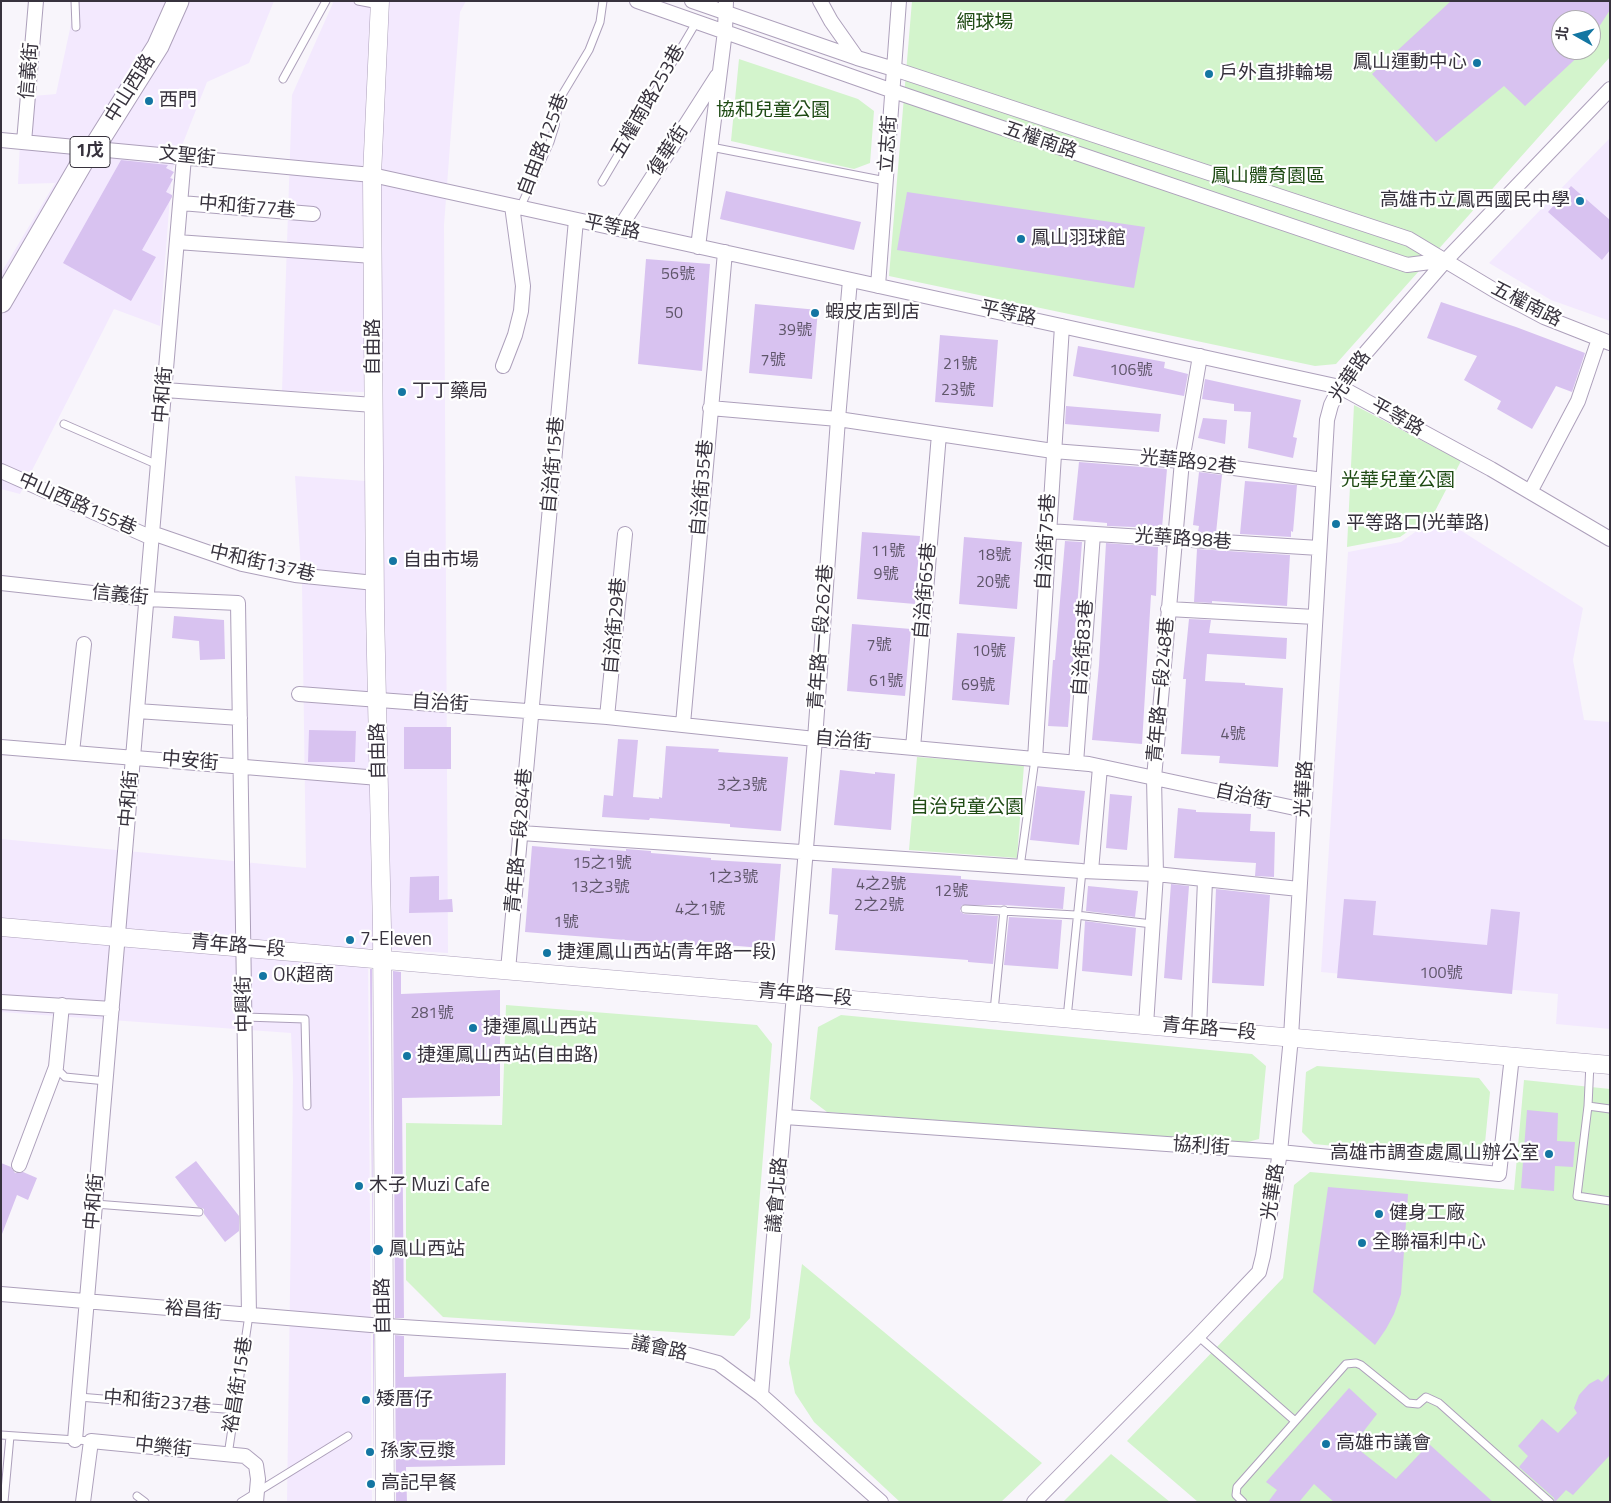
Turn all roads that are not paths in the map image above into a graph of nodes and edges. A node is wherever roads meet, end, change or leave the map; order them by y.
1 (36, 1) edge
2 (75, 1) edge
3 (178, 1) edge
4 (326, 1) edge
5 (358, 1) edge
6 (603, 1) edge
7 (637, 1) edge
8 (692, 1) edge
9 (820, 1) edge
10 (899, 1) edge
11 (380, 3) edge
12 (726, 7) edge
13 (696, 21) junction
14 (76, 27) dead end
15 (725, 31) junction
16 (857, 58) junction
17 (894, 69) junction
18 (720, 73) junction
19 (283, 79) dead end
20 (1610, 89) edge
21 (893, 92) junction
22 (1, 140) edge
23 (24, 142) junction
24 (711, 147) junction
25 (94, 148) junction
26 (184, 157) junction
27 (372, 175) junction
28 (886, 180) junction
29 (602, 182) dead end
30 (180, 203) junction
31 (516, 207) junction
32 (313, 214) dead end
33 (576, 220) junction
34 (619, 229) junction
35 (177, 242) junction
36 (698, 246) junction
37 (725, 252) junction
38 (373, 256) junction
39 (1446, 260) junction
40 (850, 280) junction
41 (878, 286) junction
42 (1, 302) edge
43 (1062, 326) junction
44 (1605, 341) edge
45 (1200, 356) junction
46 (503, 366) dead end
47 (1340, 387) junction
48 (165, 390) junction
49 (374, 404) junction
50 (710, 408) junction
51 (838, 419) junction
52 (64, 424) dead end
53 (940, 434) junction
54 (1053, 450) junction
55 (1182, 461) junction
56 (158, 465) junction
57 (1, 471) edge
58 (1323, 480) junction
59 (1530, 492) junction
60 (1048, 531) junction
61 (625, 534) dead end
62 (1093, 534) junction
63 (152, 536) junction
64 (1175, 539) junction
65 (1610, 539) edge
66 (1319, 548) junction
67 (375, 583) junction
68 (1, 584) edge
69 (147, 599) junction
70 (238, 602) joint
71 (1168, 609) junction
72 (1315, 617) junction
73 (84, 644) dead end
74 (299, 694) dead end
75 (378, 700) junction
76 (137, 711) junction
77 (532, 711) junction
78 (607, 717) junction
79 (240, 718) junction
80 (683, 724) junction
81 (815, 739) junction
82 (1, 747) edge
83 (913, 748) junction
84 (72, 752) junction
85 (133, 757) junction
86 (1035, 759) junction
87 (1076, 763) junction
88 (241, 766) junction
89 (1100, 766) junction
90 (379, 778) junction
91 (1154, 778) junction
92 (1304, 810) junction
93 (521, 833) junction
94 (805, 852) junction
95 (1020, 867) junction
96 (1086, 871) junction
97 (1156, 874) junction
98 (1205, 880) junction
99 (1299, 889) junction
100 (964, 909) dead end
101 (1004, 910) junction
102 (1076, 915) junction
103 (1152, 924) junction
104 (1, 927) edge
105 (118, 936) junction
106 (244, 948) junction
107 (382, 959) junction
108 (508, 970) junction
109 (793, 995) junction
110 (1, 1002) edge
111 (62, 1005) junction
112 (112, 1008) junction
113 (994, 1012) junction
114 (245, 1016) junction
115 (1067, 1018) junction
116 (1146, 1025) junction
117 (1199, 1029) junction
118 (1291, 1037) junction
119 (1512, 1056) junction
120 (1590, 1063) junction
121 (1610, 1064) edge
122 (56, 1067) junction
123 (106, 1081) junction
124 (307, 1106) dead end
125 (1588, 1106) junction
126 (1610, 1109) edge
127 (785, 1117) junction
128 (1280, 1152) junction
129 (19, 1165) dead end
130 (1610, 1201) edge
131 (95, 1204) junction
132 (199, 1212) dead end
133 (1, 1294) edge
134 (87, 1302) junction
135 (249, 1316) junction
136 (385, 1326) junction
137 (1198, 1336) junction
138 (761, 1395) junction
139 (79, 1397) junction
140 (236, 1410) junction
141 (1296, 1421) junction
142 (1, 1435) edge
143 (10, 1436) junction
144 (348, 1436) dead end
145 (75, 1440) junction
146 (90, 1441) junction
147 (228, 1455) junction
148 (137, 1496) dead end
149 (256, 1497) edge
150 (4, 1502) edge
151 (83, 1502) edge
152 (145, 1502) edge
153 (241, 1502) edge
154 (386, 1502) edge
155 (881, 1502) edge
156 (1034, 1502) edge
157 (1243, 1502) edge
158 (1550, 1502) edge

1 - 23 street, 信義街
2 - 14 lane
3 - 25 main road, 中山西路 / 1戊
4 - 19 lane
5 - 11 lane
6 - 31 lane, 自由路125巷
7 - 13 street, 五權南路
8 - 12 street, 五權南路
9 - 16 street
10 - 17 street, 立志街
11 - 27 street, 自由路
12 - 15 street, 復華街
12 - 16 street, 五權南路
13 - 15 street, 五權南路
13 - 29 lane, 五權南路253巷
15 - 18 street, 復華街
15 - 21 street, 五權南路
16 - 17 street, 五權南路
17 - 21 street, 立志街
17 - 39 street, 五權南路
18 - 24 street, 復華街
18 - 34 street, 復華街
20 - 39 street, 光華路
21 - 28 street, 立志街
21 - 39 street, 五權南路
22 - 23 street, 文聖街
23 - 25 street, 文聖街
24 - 28 lane
24 - 36 street, 復華街
25 - 26 street, 文聖街
25 - 42 main road, 中山西路 / 1戊
26 - 27 street, 文聖街
26 - 30 street, 中和街
27 - 31 street, 平等路
27 - 38 street, 自由路
28 - 41 street, 立志街
30 - 32 street, 中和街77巷
30 - 35 street, 中和街
31 - 33 street, 平等路
31 - 46 street
33 - 34 street, 平等路
33 - 77 street, 自治街15巷
34 - 36 street, 平等路
35 - 38 street
35 - 48 street, 中和街
36 - 37 street, 平等路
37 - 40 street, 平等路
37 - 50 street, 自治街35巷
38 - 49 street, 自由路
39 - 44 street, 五權南路
39 - 47 street, 光華路
40 - 41 street, 平等路
40 - 51 street, 青年路一段262巷
41 - 43 street, 平等路
43 - 45 street, 平等路
43 - 54 street, 自治街75巷
44 - 59 street
45 - 47 street, 平等路
45 - 55 street, 青年路一段248巷
47 - 58 street, 光華路
47 - 59 street, 平等路
48 - 49 street
48 - 56 street, 中和街
49 - 67 street, 自由路
50 - 51 street, 光華路92巷
50 - 80 street, 自治街35巷
51 - 53 street, 光華路92巷
51 - 81 street, 青年路一段262巷
52 - 56 lane
53 - 54 street, 光華路92巷
53 - 83 street, 自治街65巷
54 - 55 street, 光華路92巷
54 - 60 street, 自治街75巷
55 - 58 street, 光華路92巷
55 - 64 street, 青年路一段248巷
56 - 63 street, 中和街
57 - 63 street, 中山西路155巷
58 - 66 street, 光華路
59 - 65 street, 平等路
60 - 62 street, 光華路98巷
60 - 86 street, 自治街75巷
61 - 78 street, 自治街29巷
62 - 64 street, 光華路98巷
62 - 87 street, 自治街83巷
63 - 67 street, 中和街137巷
63 - 69 street, 中和街
64 - 66 street, 光華路98巷
64 - 71 street, 青年路一段248巷
66 - 72 street, 光華路
67 - 75 street, 自由路
68 - 69 street, 信義街
69 - 70 street, 信義街
69 - 76 street, 中和街
70 - 79 street, 中興街
71 - 72 street
71 - 91 street, 青年路一段248巷
72 - 92 street, 光華路
73 - 84 street
74 - 75 street, 自治街
75 - 77 street, 自治街
75 - 90 street, 自由路
76 - 79 street
76 - 85 street, 中和街
77 - 78 street, 自治街
77 - 93 street, 青年路一段284巷
78 - 80 street, 自治街
79 - 88 street, 中興街
80 - 81 street, 自治街
81 - 83 street, 自治街
81 - 94 street, 青年路一段262巷
82 - 84 street, 中安街
83 - 86 street, 自治街
84 - 85 street, 中安街
85 - 88 street, 中安街
85 - 105 street, 中和街
86 - 87 street, 自治街
86 - 95 lane
87 - 89 street, 自治街
88 - 90 street, 中安街
88 - 106 street, 中興街
89 - 91 street, 自治街
89 - 96 street
90 - 107 street, 自由路
91 - 92 street, 自治街
91 - 97 street, 青年路一段248巷
92 - 99 street, 光華路
93 - 94 street
93 - 108 street, 青年路一段284巷
94 - 95 street
94 - 109 street, 青年路一段262巷
95 - 96 street
96 - 97 street
96 - 102 lane
97 - 98 street
97 - 103 street, 青年路一段248巷
98 - 99 street
98 - 117 street
99 - 118 street, 光華路
100 - 101 lane
101 - 102 lane
101 - 113 lane
102 - 103 lane
102 - 115 lane
103 - 116 street, 青年路一段248巷
104 - 105 street, 青年路一段
105 - 106 street, 青年路一段
105 - 112 street, 中和街
106 - 107 street, 青年路一段
106 - 114 street, 中興街
107 - 108 street, 青年路一段
107 - 136 street, 自由路
108 - 109 street, 青年路一段
109 - 113 street, 青年路一段
109 - 127 street, 議會北路
110 - 111 street
111 - 112 street
111 - 122 street
112 - 123 street, 中和街
113 - 115 street, 青年路一段
114 - 124 lane
114 - 135 street, 中興街
115 - 116 street, 青年路一段
116 - 117 street, 青年路一段
117 - 118 street, 青年路一段
118 - 119 street, 青年路一段
118 - 128 street, 光華路
119 - 120 street, 青年路一段
119 - 128 street, 協利街
120 - 121 street, 青年路一段
120 - 125 lane
122 - 123 lane
122 - 129 street
123 - 131 street, 中和街
125 - 126 lane
125 - 130 lane
127 - 128 street, 協利街
127 - 138 street, 議會北路
128 - 137 street, 光華路
131 - 132 lane
131 - 134 street, 中和街
133 - 134 street, 裕昌街
134 - 135 street, 裕昌街
134 - 139 street, 中和街
135 - 136 street, 裕昌街
135 - 140 lane, 裕昌街15巷
136 - 138 street, 議會路
136 - 154 street, 自由路
137 - 141 lane
137 - 156 street, 光華路
138 - 155 street, 議會路
139 - 140 lane, 中和街237巷
139 - 145 street, 中和街
140 - 147 lane, 裕昌街15巷
141 - 157 lane
141 - 158 lane
142 - 143 lane
143 - 145 lane
143 - 150 lane
144 - 149 lane
145 - 146 lane
146 - 147 street, 中樂街
146 - 151 street
147 - 149 street, 中樂街
148 - 152 lane
149 - 153 lane

